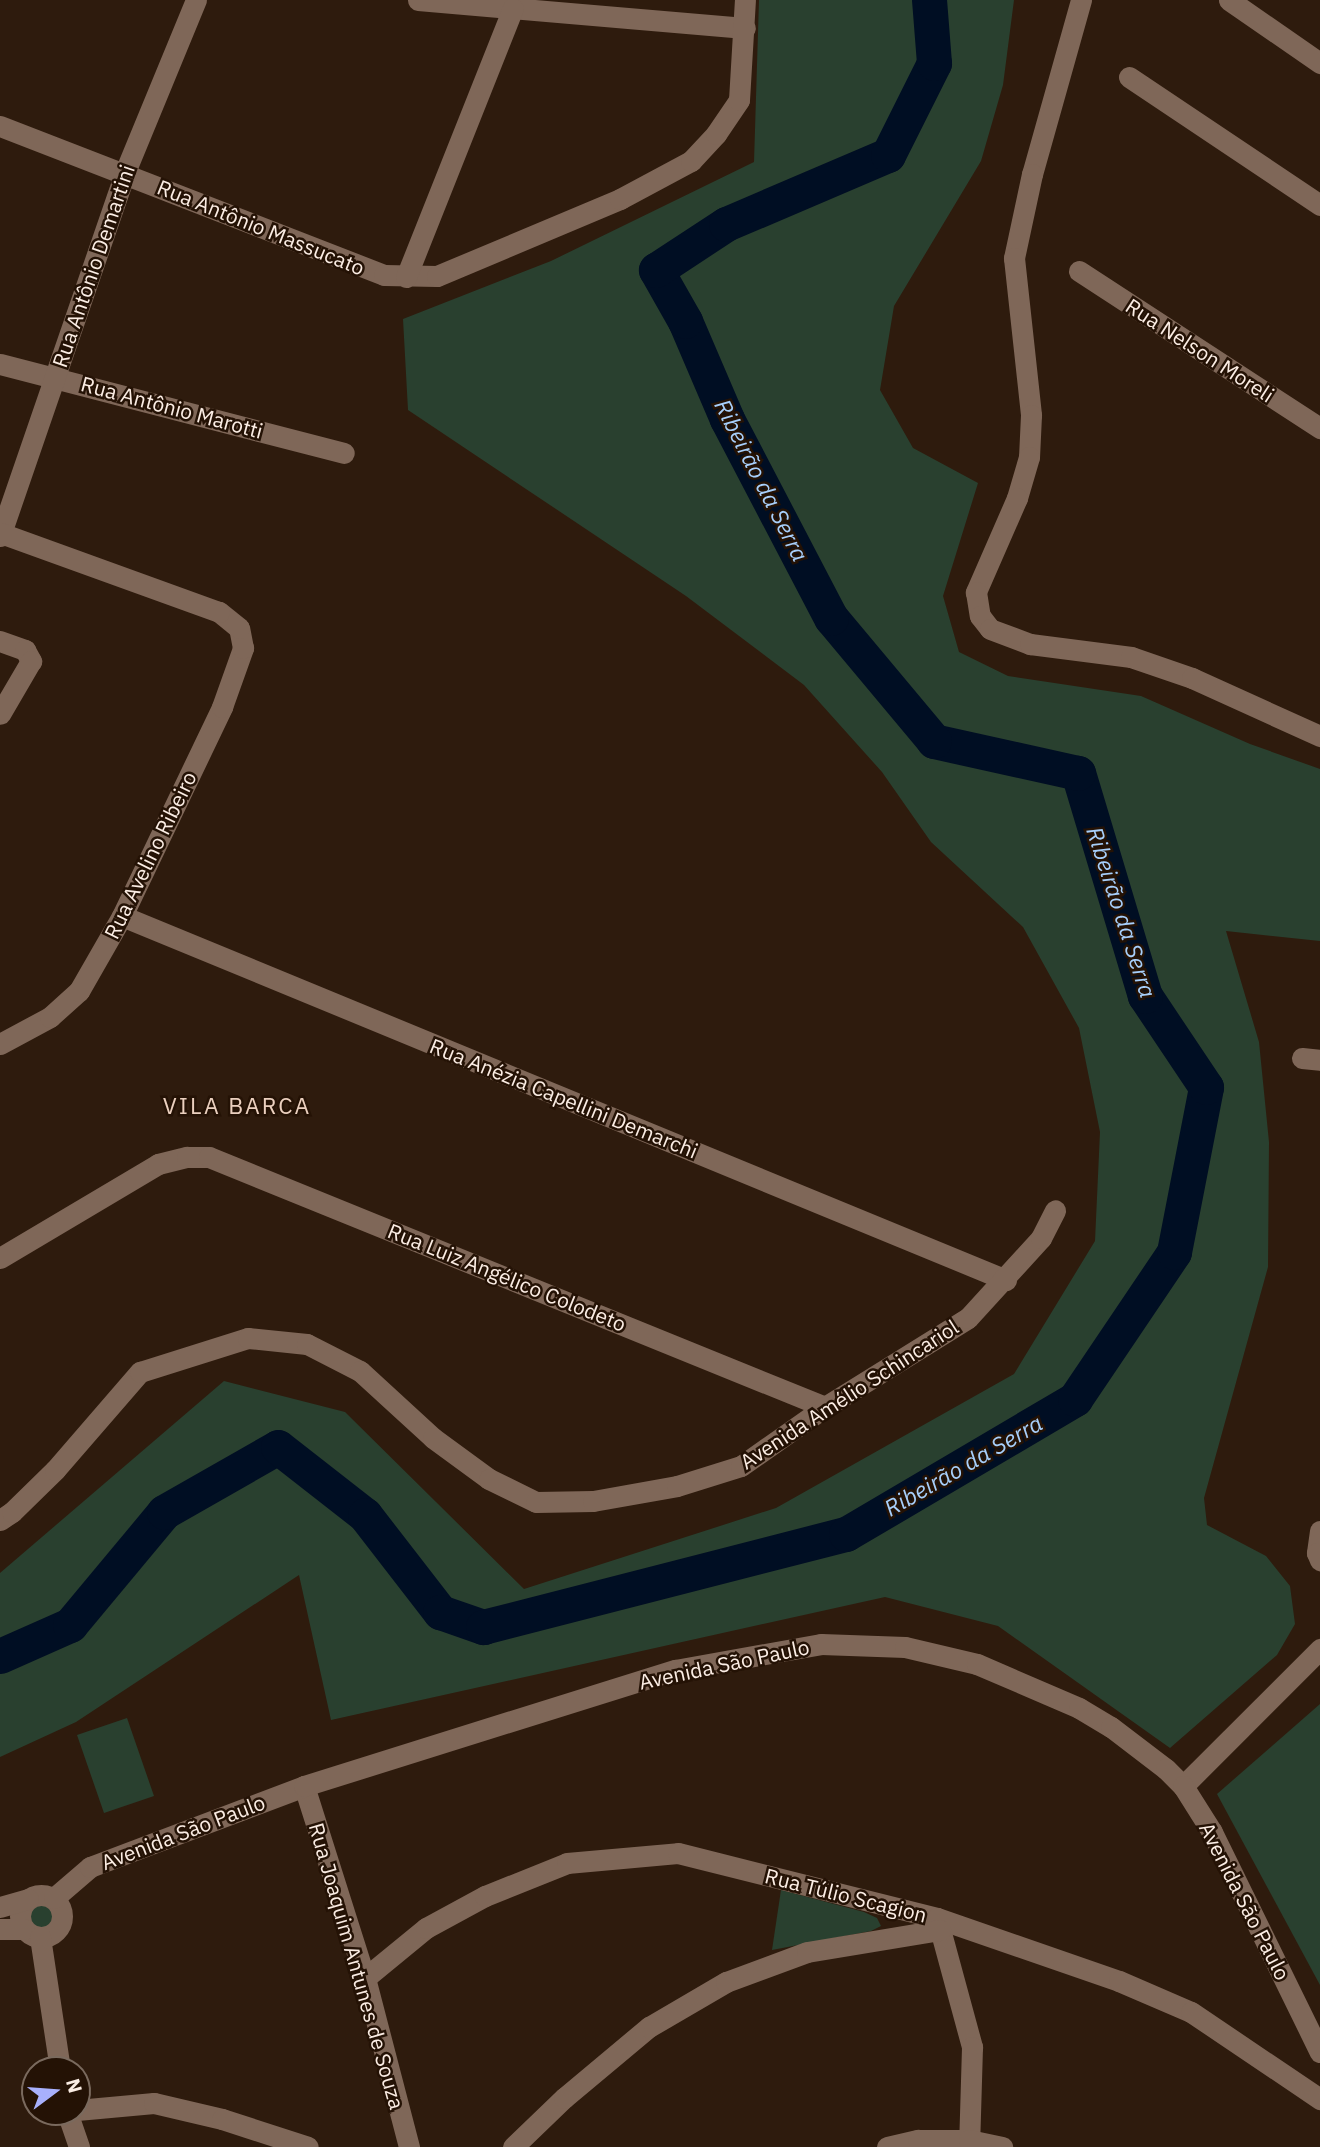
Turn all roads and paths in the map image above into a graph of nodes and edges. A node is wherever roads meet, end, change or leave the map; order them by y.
1 (196, 0) edge
2 (418, 0) edge
3 (746, 0) edge
4 (1081, 0) edge
5 (1229, 0) edge
6 (513, 8) junction
7 (745, 28) junction
8 (1320, 63) edge
9 (1129, 77) dead end
10 (0, 126) edge
11 (125, 172) junction
12 (1320, 205) edge
13 (1079, 271) dead end
14 (406, 277) junction
15 (0, 364) edge
16 (55, 376) junction
17 (1320, 428) edge
18 (344, 453) dead end
19 (0, 535) edge
20 (0, 641) edge
21 (0, 714) edge
22 (1320, 736) edge
23 (121, 916) junction
24 (0, 1044) edge
25 (1055, 1210) dead end
26 (0, 1258) edge
27 (1006, 1280) junction
28 (825, 1407) junction
29 (0, 1520) edge
30 (1320, 1531) edge
31 (1320, 1560) edge
32 (1320, 1649) edge
33 (304, 1786) junction
34 (1183, 1786) junction
35 (54, 1898) junction
36 (28, 1899) junction
37 (0, 1907) edge
38 (939, 1924) junction
39 (0, 1928) edge
40 (32, 1933) junction
41 (365, 1978) junction
42 (1320, 2052) edge
43 (57, 2056) edge
44 (1320, 2099) edge
45 (91, 2109) edge
46 (72, 2126) edge
47 (969, 2144) edge
48 (79, 2147) edge
49 (308, 2147) edge
50 (409, 2147) edge
51 (513, 2147) edge
52 (887, 2147) edge
53 (1002, 2147) edge

1 - 11 street, Rua Antônio Demartini
2 - 6 street
3 - 7 street, Rua Antônio Massucato
4 - 22 street
5 - 8 street
6 - 7 street
6 - 14 street
7 - 14 street, Rua Antônio Massucato
9 - 12 street
10 - 11 street, Rua Antônio Massucato
11 - 14 street, Rua Antônio Massucato
11 - 16 street, Rua Antônio Demartini
13 - 17 street, Rua Nelson Moreli
15 - 16 street, Rua Antônio Marotti
16 - 18 street, Rua Antônio Marotti
16 - 19 street, Rua Antônio Demartini
19 - 23 street, Rua Avelino Ribeiro
20 - 21 street
23 - 24 street, Rua Avelino Ribeiro
23 - 27 street, Rua Anézia Capellini Demarchi
25 - 27 street, Avenida Amélio Schincariol
26 - 28 street, Rua Luiz Angélico Colodeto
27 - 28 street, Avenida Amélio Schincariol
28 - 29 street, Avenida Amélio Schincariol
30 - 31 street
32 - 34 street
33 - 34 street, Avenida São Paulo
33 - 35 street, Avenida São Paulo
33 - 41 street, Rua Joaquim Antunes de Souza
34 - 42 street, Avenida São Paulo
35 - 36 street
35 - 40 street
36 - 37 street
36 - 40 street
38 - 41 street, Rua Túlio Scagion
38 - 44 street, Rua Túlio Scagion
38 - 47 street
38 - 51 street
39 - 40 street
40 - 43 street
41 - 50 street, Rua Joaquim Antunes de Souza
45 - 49 street
46 - 48 street
47 - 52 street
47 - 53 street

